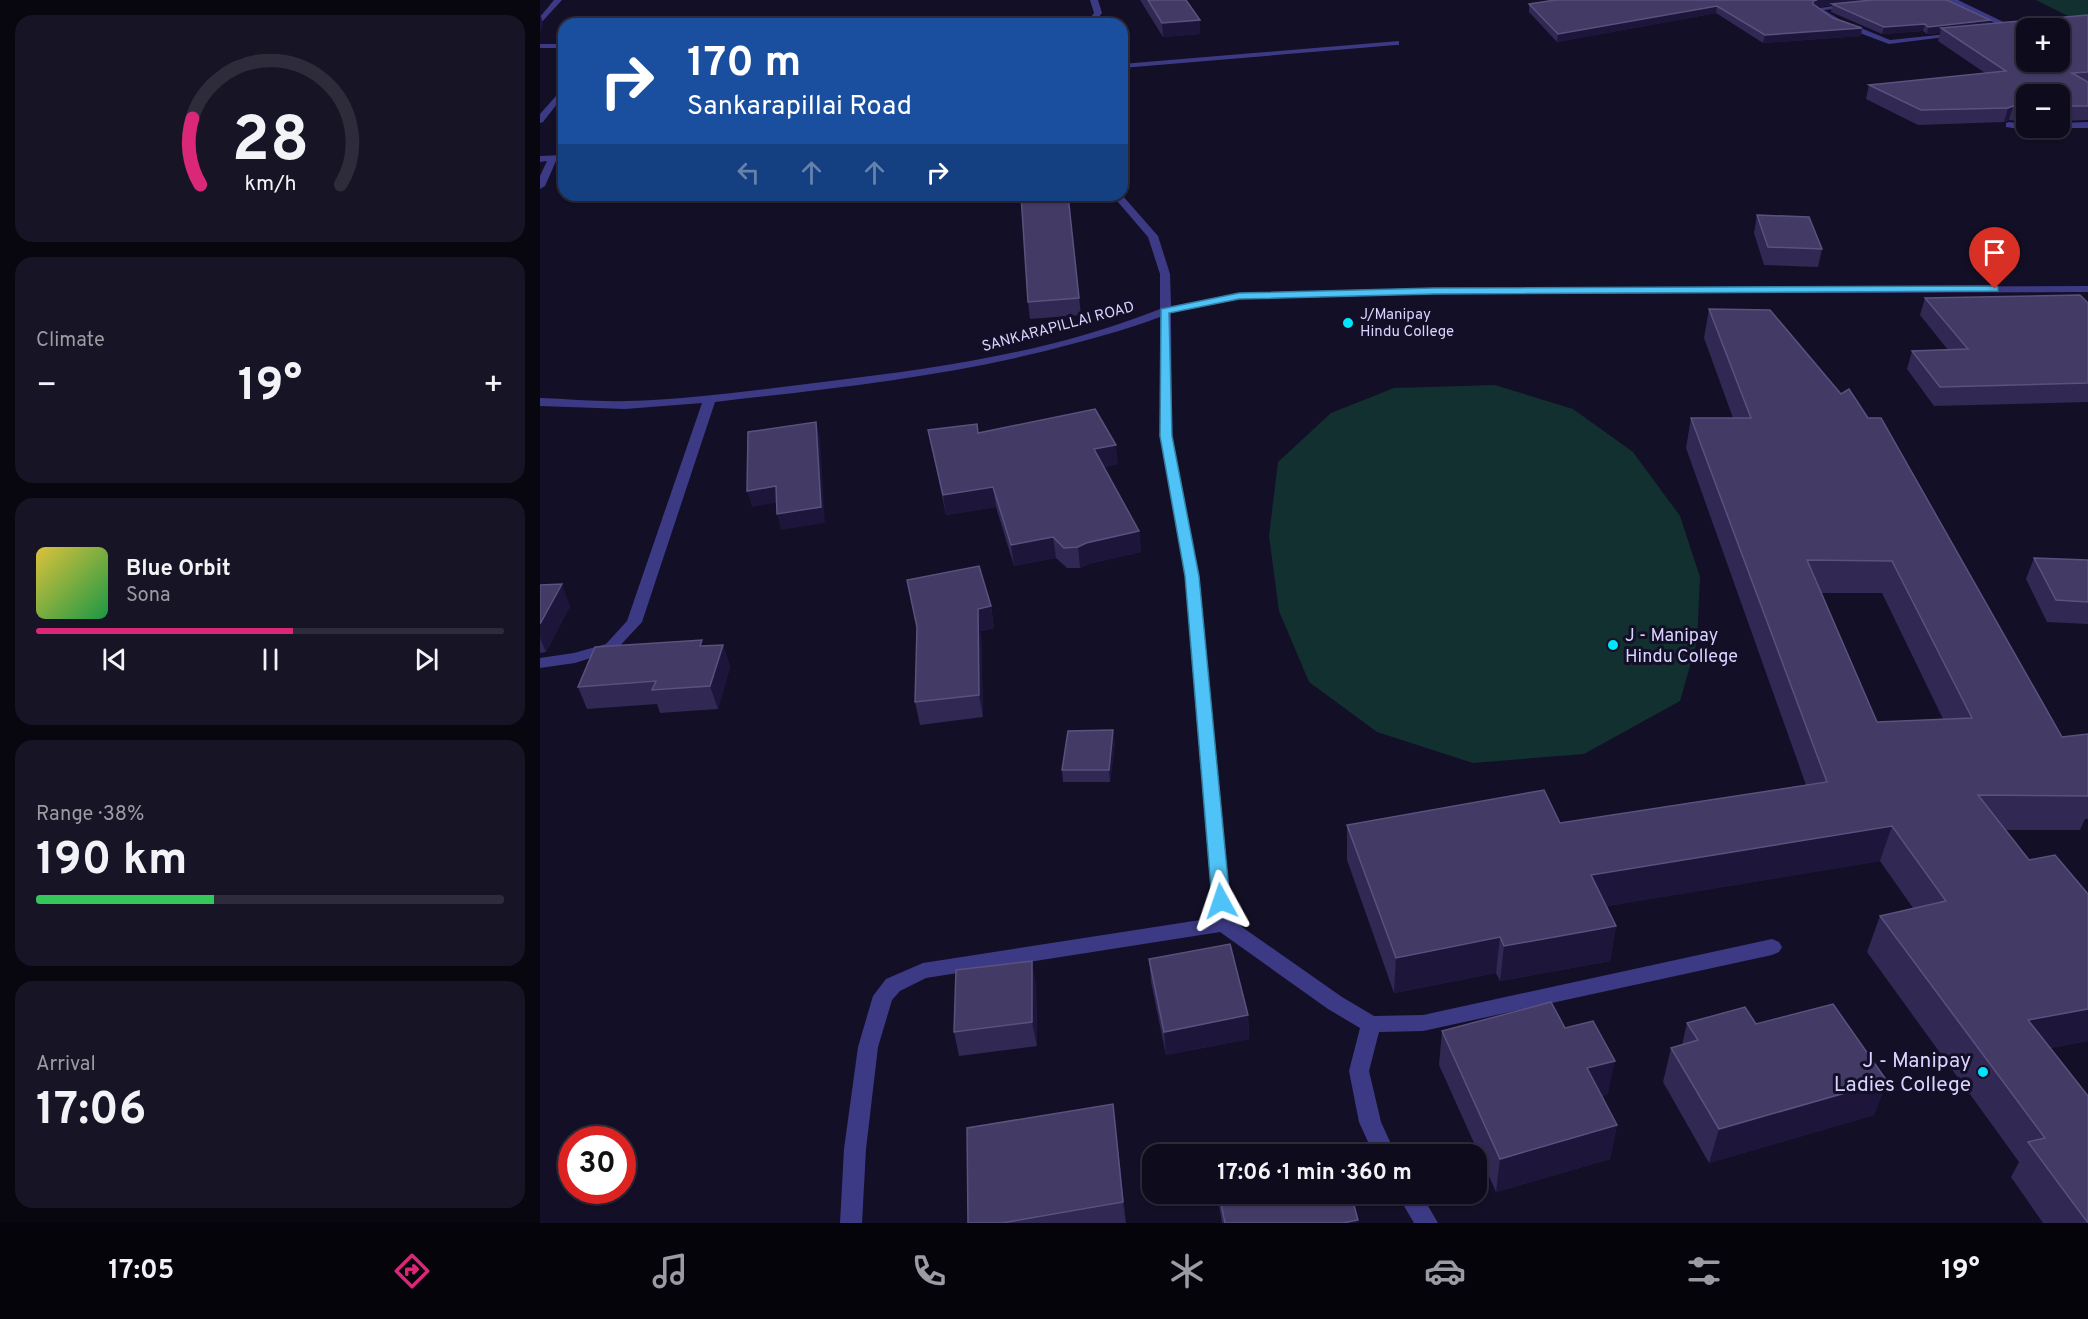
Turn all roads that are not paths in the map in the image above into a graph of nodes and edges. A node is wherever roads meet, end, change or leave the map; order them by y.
1 (558, 0) edge
2 (1097, 0) edge
3 (1952, 0) edge
4 (1859, 4) edge
5 (1094, 18) edge
6 (540, 21) edge
7 (2014, 29) joint
8 (1992, 31) edge
9 (1969, 34) edge
10 (1396, 43) dead end
11 (540, 46) edge
12 (558, 46) edge
13 (1128, 65) edge
14 (558, 98) edge
15 (540, 120) edge
16 (2009, 125) edge
17 (2088, 125) edge
18 (2016, 126) edge
19 (2070, 126) edge
20 (553, 158) junction
21 (558, 158) edge
22 (540, 159) edge
23 (540, 186) edge
24 (1122, 201) edge
25 (2088, 289) edge
26 (1164, 311) junction
27 (710, 399) junction
28 (540, 402) edge
29 (540, 663) edge
30 (1223, 924) junction
31 (1772, 947) dead end
32 (1371, 1024) junction
33 (1380, 1144) edge
34 (1415, 1204) edge
35 (851, 1223) edge
36 (1427, 1223) edge

1 - 6 street
2 - 5 street
3 - 7 street
4 - 9 street
7 - 8 street
10 - 13 street
11 - 12 street
14 - 15 street
16 - 18 street
17 - 19 street
20 - 21 street
20 - 22 street
20 - 23 street
24 - 26 street
25 - 26 street, SANKARAPILLAI ROAD
26 - 27 street, SANKARAPILLAI ROAD
26 - 30 street
27 - 28 street, SANKARAPILLAI ROAD
27 - 29 street
30 - 32 street
30 - 35 street
31 - 32 street
32 - 33 street
34 - 36 street

